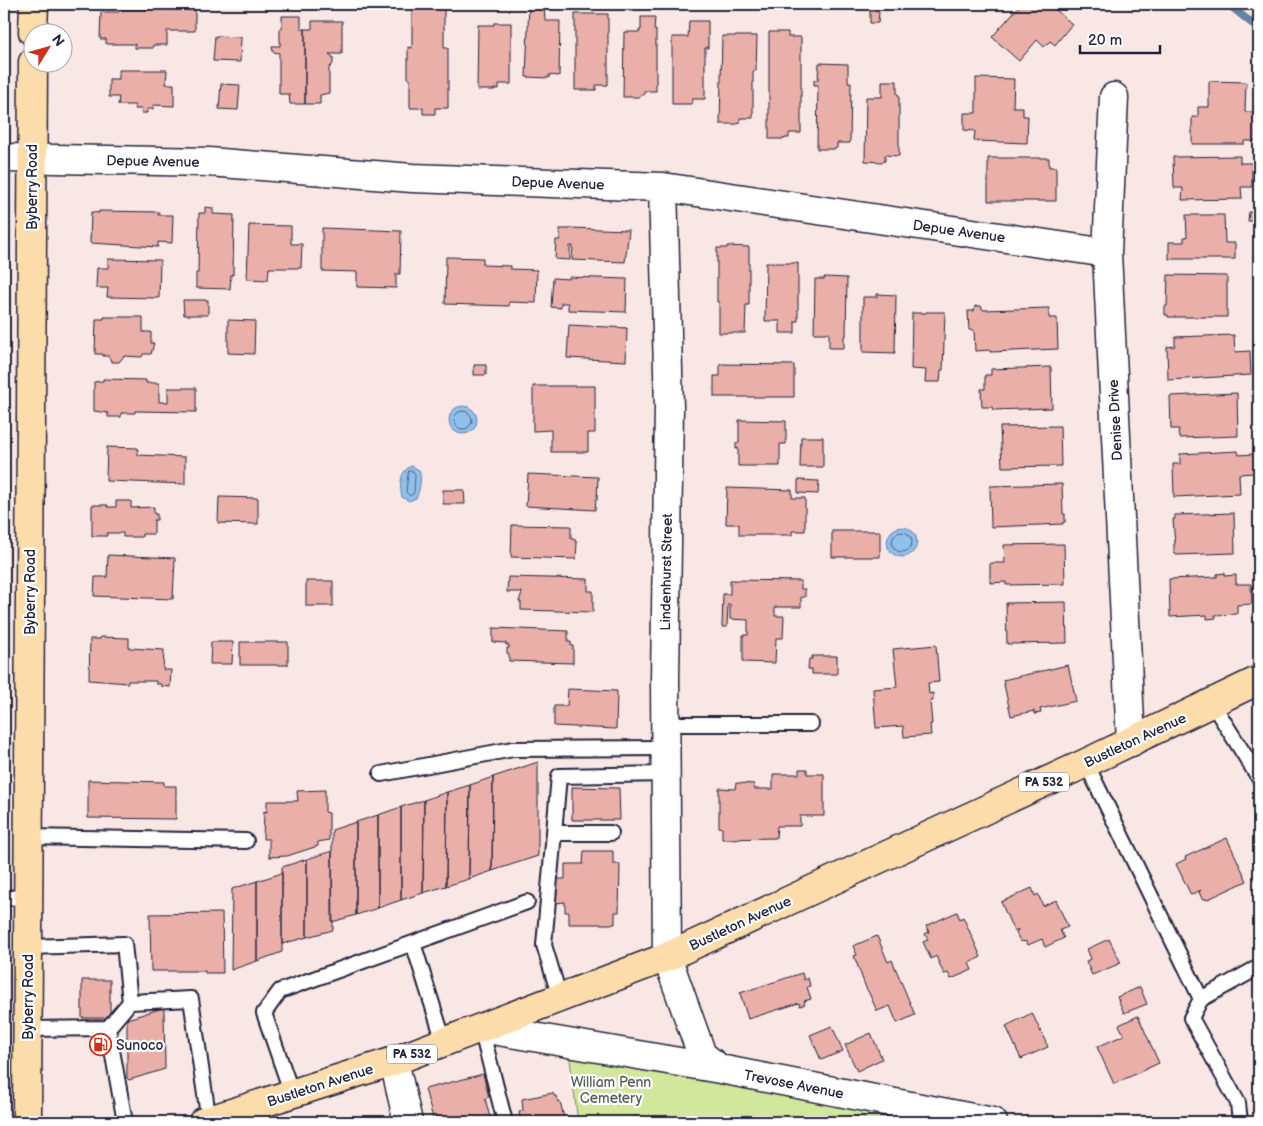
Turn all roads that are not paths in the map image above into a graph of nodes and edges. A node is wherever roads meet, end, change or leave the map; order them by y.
1 (34, 4) edge
2 (33, 22) edge
3 (33, 72) edge
4 (1114, 98) dead end
5 (4, 158) edge
6 (33, 159) junction
7 (663, 187) junction
8 (1108, 253) junction
9 (1259, 680) edge
10 (1212, 703) junction
11 (811, 724) dead end
12 (1131, 742) junction
13 (665, 749) junction
14 (1086, 763) junction
15 (381, 774) dead end
16 (1259, 778) edge
17 (554, 833) junction
18 (610, 833) dead end
19 (28, 837) junction
20 (246, 841) dead end
21 (16, 898) edge
22 (527, 902) dead end
23 (413, 943) junction
24 (28, 947) junction
25 (667, 957) junction
26 (1259, 967) edge
27 (560, 998) junction
28 (1201, 999) junction
29 (130, 1002) junction
30 (108, 1028) junction
31 (481, 1028) junction
32 (28, 1029) junction
33 (444, 1042) junction
34 (394, 1061) junction
35 (720, 1069) junction
36 (292, 1094) junction
37 (27, 1122) edge
38 (125, 1122) edge
39 (207, 1122) edge
40 (408, 1122) edge
41 (505, 1122) edge
42 (993, 1122) edge
43 (1240, 1122) edge

1 - 2 main road
3 - 6 main road, Byberry Road
4 - 8 street, Denise Drive
5 - 6 street, Depue Avenue
6 - 7 street, Depue Avenue
6 - 19 main road, Byberry Road
7 - 8 street, Depue Avenue
7 - 13 street, Lindenhurst Street
8 - 12 street, Denise Drive
9 - 10 main road, Bustleton Avenue / PA 532
10 - 12 main road, Bustleton Avenue / PA 532
10 - 16 lane
11 - 13 lane
12 - 14 main road, Bustleton Avenue / PA 532
13 - 15 lane
13 - 17 lane
13 - 25 street, Lindenhurst Street
14 - 25 main road, Bustleton Avenue / PA 532
14 - 28 lane
17 - 18 lane
17 - 27 lane
19 - 20 lane
19 - 21 main road, Byberry Road
21 - 24 main road, Byberry Road
22 - 23 lane
23 - 33 lane
23 - 36 lane
24 - 29 lane
24 - 32 main road, Byberry Road
25 - 27 main road, Bustleton Avenue / PA 532
25 - 35 street, Trevose Avenue
26 - 28 lane
27 - 31 main road, Bustleton Avenue / PA 532
28 - 43 lane
29 - 30 lane
29 - 39 lane
30 - 32 lane
30 - 38 lane
31 - 33 main road, Bustleton Avenue / PA 532
31 - 35 street
31 - 41 lane
32 - 37 main road, Byberry Road
33 - 34 main road, Bustleton Avenue / PA 532
34 - 36 main road, Bustleton Avenue / PA 532
34 - 40 street
35 - 42 street, Trevose Avenue
36 - 39 main road, Bustleton Avenue / PA 532

